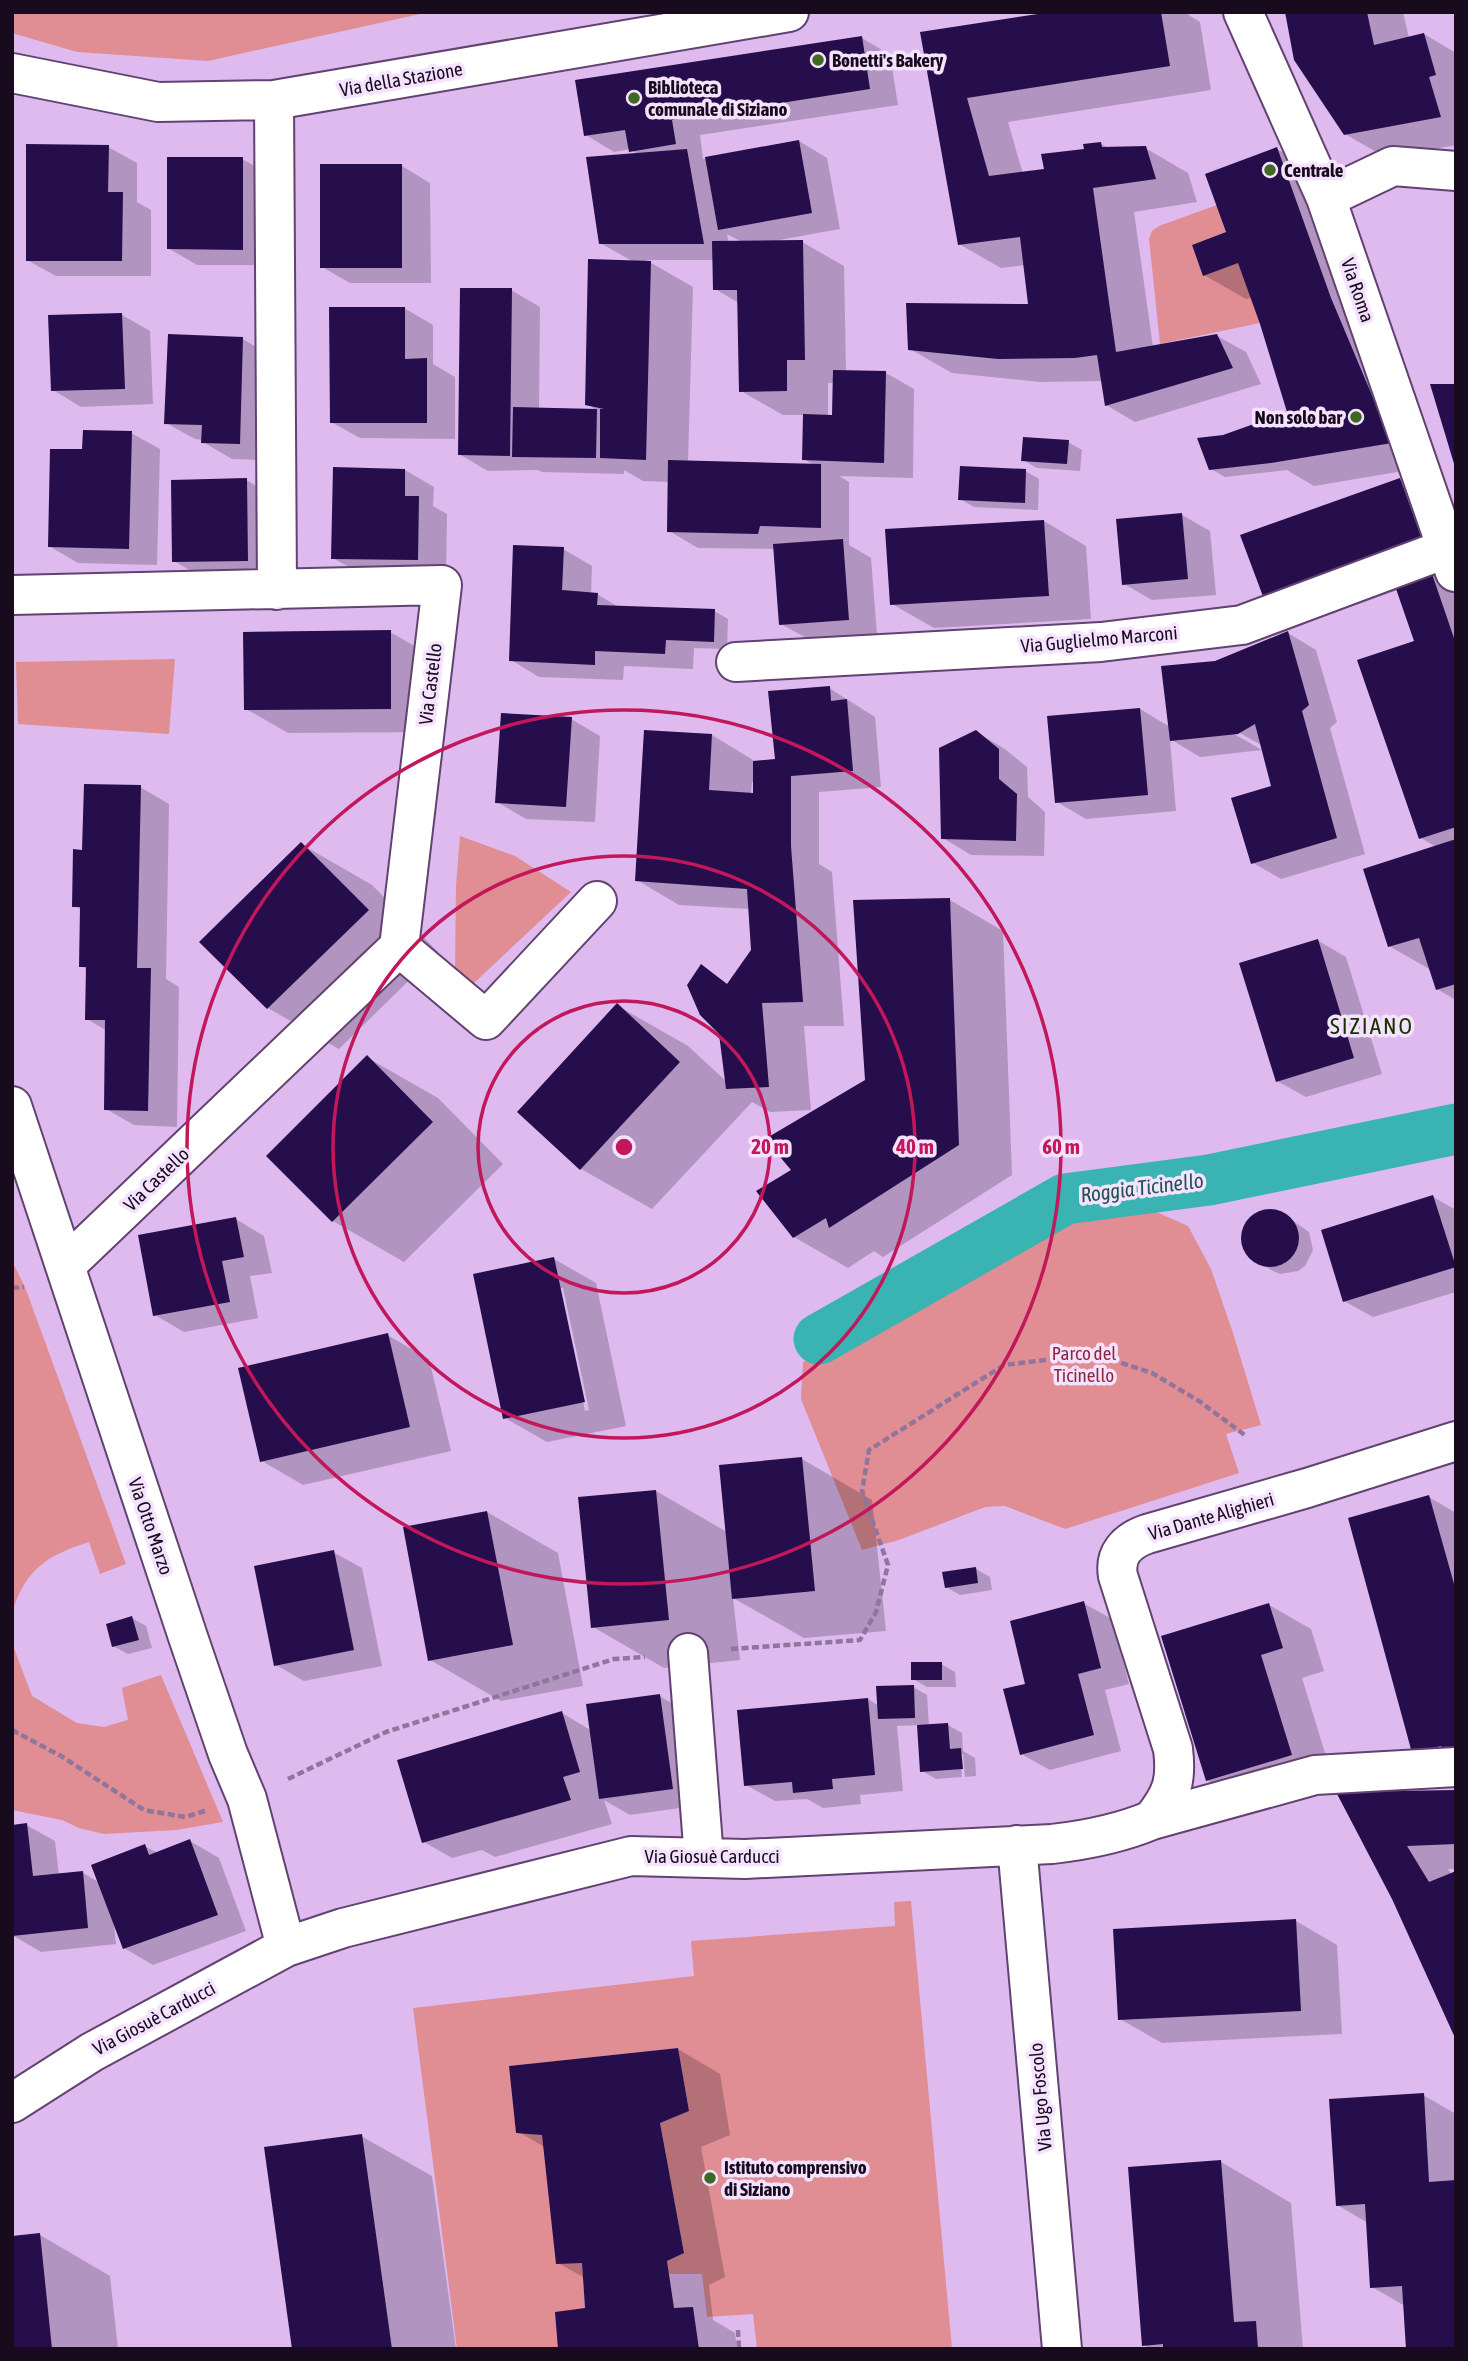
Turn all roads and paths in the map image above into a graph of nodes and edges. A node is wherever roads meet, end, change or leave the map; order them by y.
1 (789, 12) edge
2 (1243, 12) edge
3 (12, 74) edge
4 (274, 100) junction
5 (1456, 171) edge
6 (1326, 198) junction
7 (1452, 561) edge
8 (277, 590) junction
9 (12, 595) edge
10 (736, 662) dead end
11 (597, 901) dead end
12 (399, 947) junction
13 (12, 1106) edge
14 (65, 1266) junction
15 (1247, 1436) dead end
16 (1456, 1441) edge
17 (688, 1653) junction
18 (12, 1730) edge
19 (1456, 1767) edge
20 (247, 1799) junction
21 (1152, 1820) junction
22 (1017, 1845) junction
23 (704, 1858) junction
24 (286, 1947) junction
25 (12, 2103) edge
26 (738, 2330) dead end
27 (739, 2349) edge
28 (1062, 2349) edge

1 - 4 street, Via della Stazione
2 - 6 street, Via Roma
3 - 4 street, Via della Stazione
4 - 8 street
5 - 6 street
6 - 7 street, Via Roma
7 - 10 street, Via Guglielmo Marconi
8 - 9 street, Via Castello
8 - 12 street, Via Castello
11 - 12 street
12 - 14 street, Via Castello
13 - 14 street, Via Otto Marzo
14 - 20 street, Via Otto Marzo
15 - 17 path
16 - 21 street, Via Dante Alighieri
17 - 20 path
17 - 23 street
18 - 20 path
19 - 21 street, Via Giosuè Carducci
20 - 24 street, Via Otto Marzo
21 - 22 street, Via Giosuè Carducci
22 - 23 street, Via Giosuè Carducci
22 - 28 street, Via Ugo Foscolo
23 - 24 street, Via Giosuè Carducci
24 - 25 street, Via Giosuè Carducci
26 - 27 path

